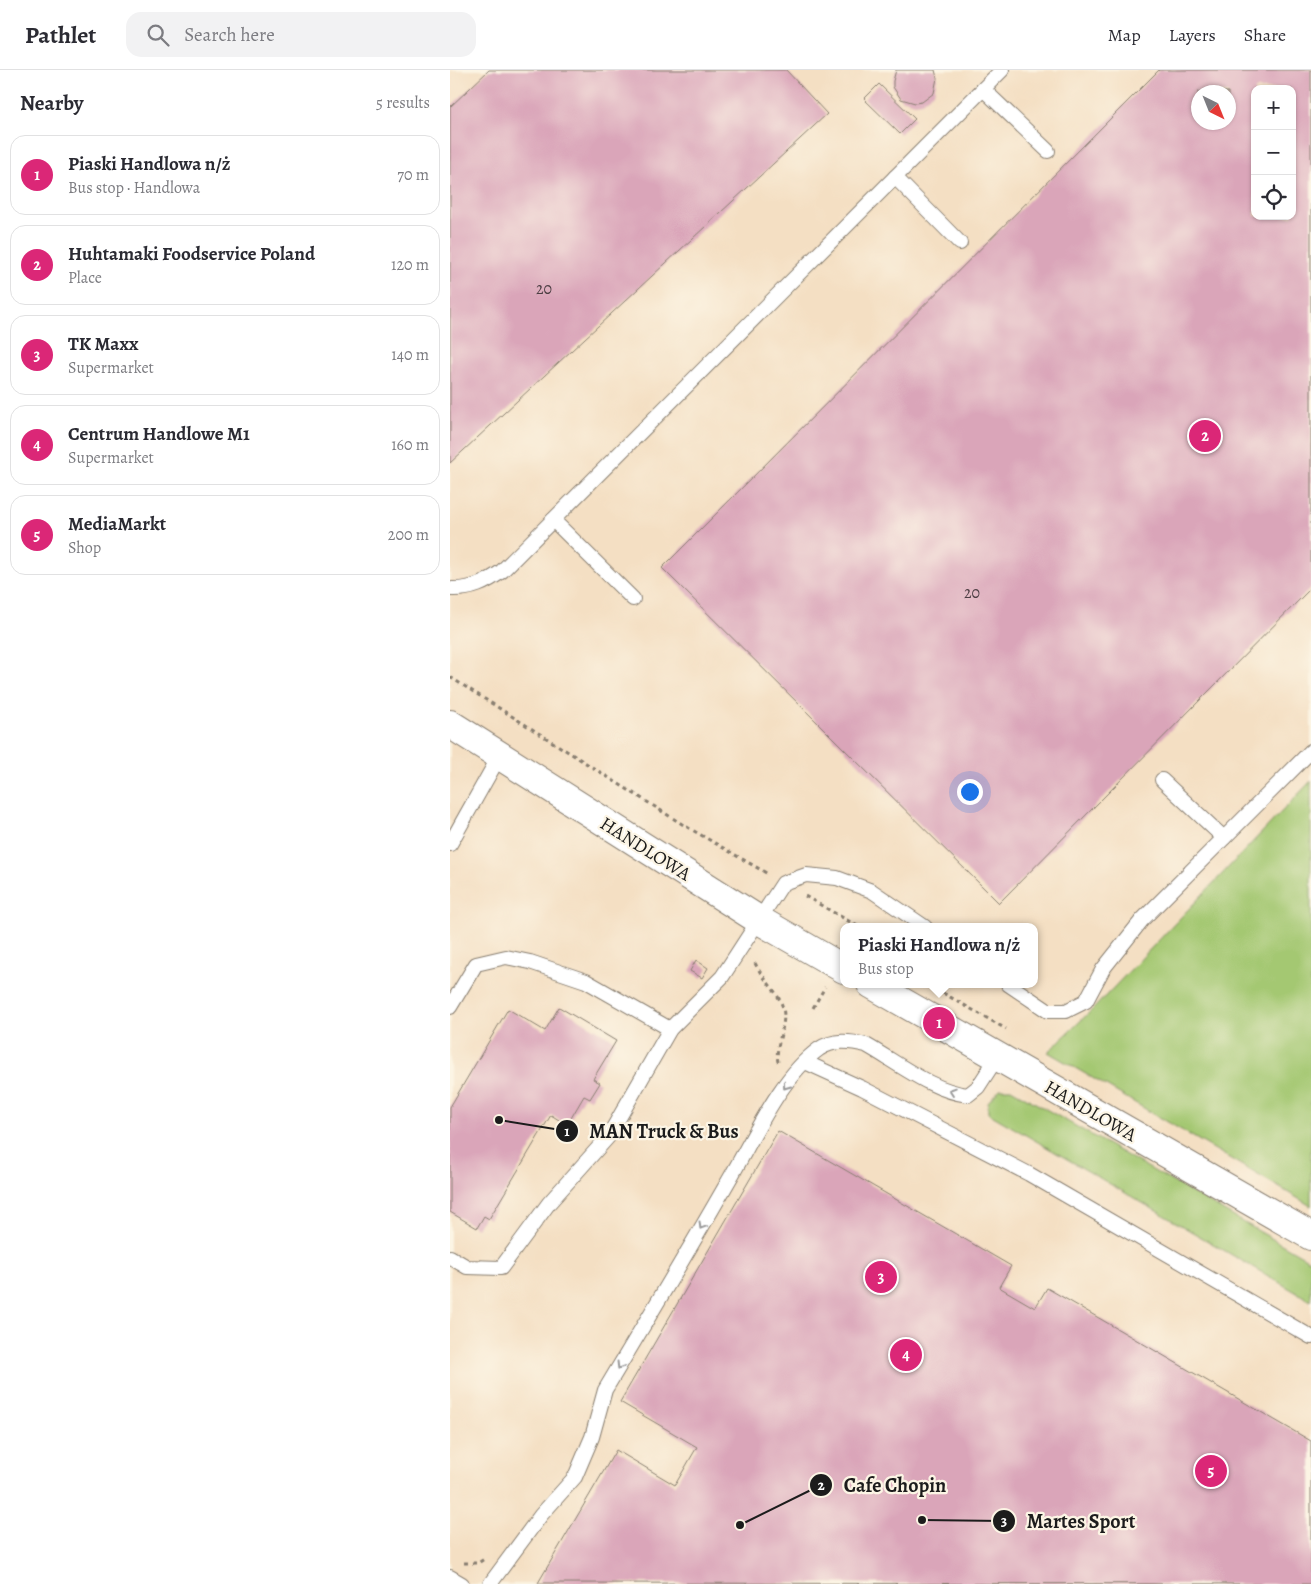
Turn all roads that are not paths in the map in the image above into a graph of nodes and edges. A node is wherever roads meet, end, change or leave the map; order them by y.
1 (1002, 70) edge
2 (983, 89) junction
3 (1048, 151) dead end
4 (895, 177) junction
5 (960, 243) dead end
6 (552, 520) junction
7 (450, 589) edge
8 (633, 599) dead end
9 (450, 724) edge
10 (1311, 750) edge
11 (500, 756) junction
12 (1162, 780) dead end
13 (1224, 838) junction
14 (450, 844) edge
15 (759, 920) junction
16 (919, 923) edge
17 (836, 974) edge
18 (878, 988) edge
19 (1014, 988) edge
20 (450, 1007) edge
21 (670, 1029) junction
22 (998, 1056) junction
23 (805, 1062) junction
24 (1311, 1236) edge
25 (450, 1257) edge
26 (1311, 1337) edge
27 (450, 1577) edge
28 (462, 1584) edge
29 (490, 1584) edge

1 - 2 lane
2 - 3 lane
2 - 4 lane
4 - 5 lane
4 - 6 lane
6 - 7 lane
6 - 8 lane
9 - 11 street, HANDLOWA
10 - 13 lane
11 - 14 lane
11 - 15 street, HANDLOWA
12 - 13 lane
13 - 19 lane
15 - 16 lane
15 - 17 street, HANDLOWA
15 - 21 lane
18 - 22 street, HANDLOWA
20 - 21 lane
21 - 25 lane
22 -> 23 lane
22 - 24 street, HANDLOWA
23 - 26 lane
23 -> 29 lane
27 - 28 lane

